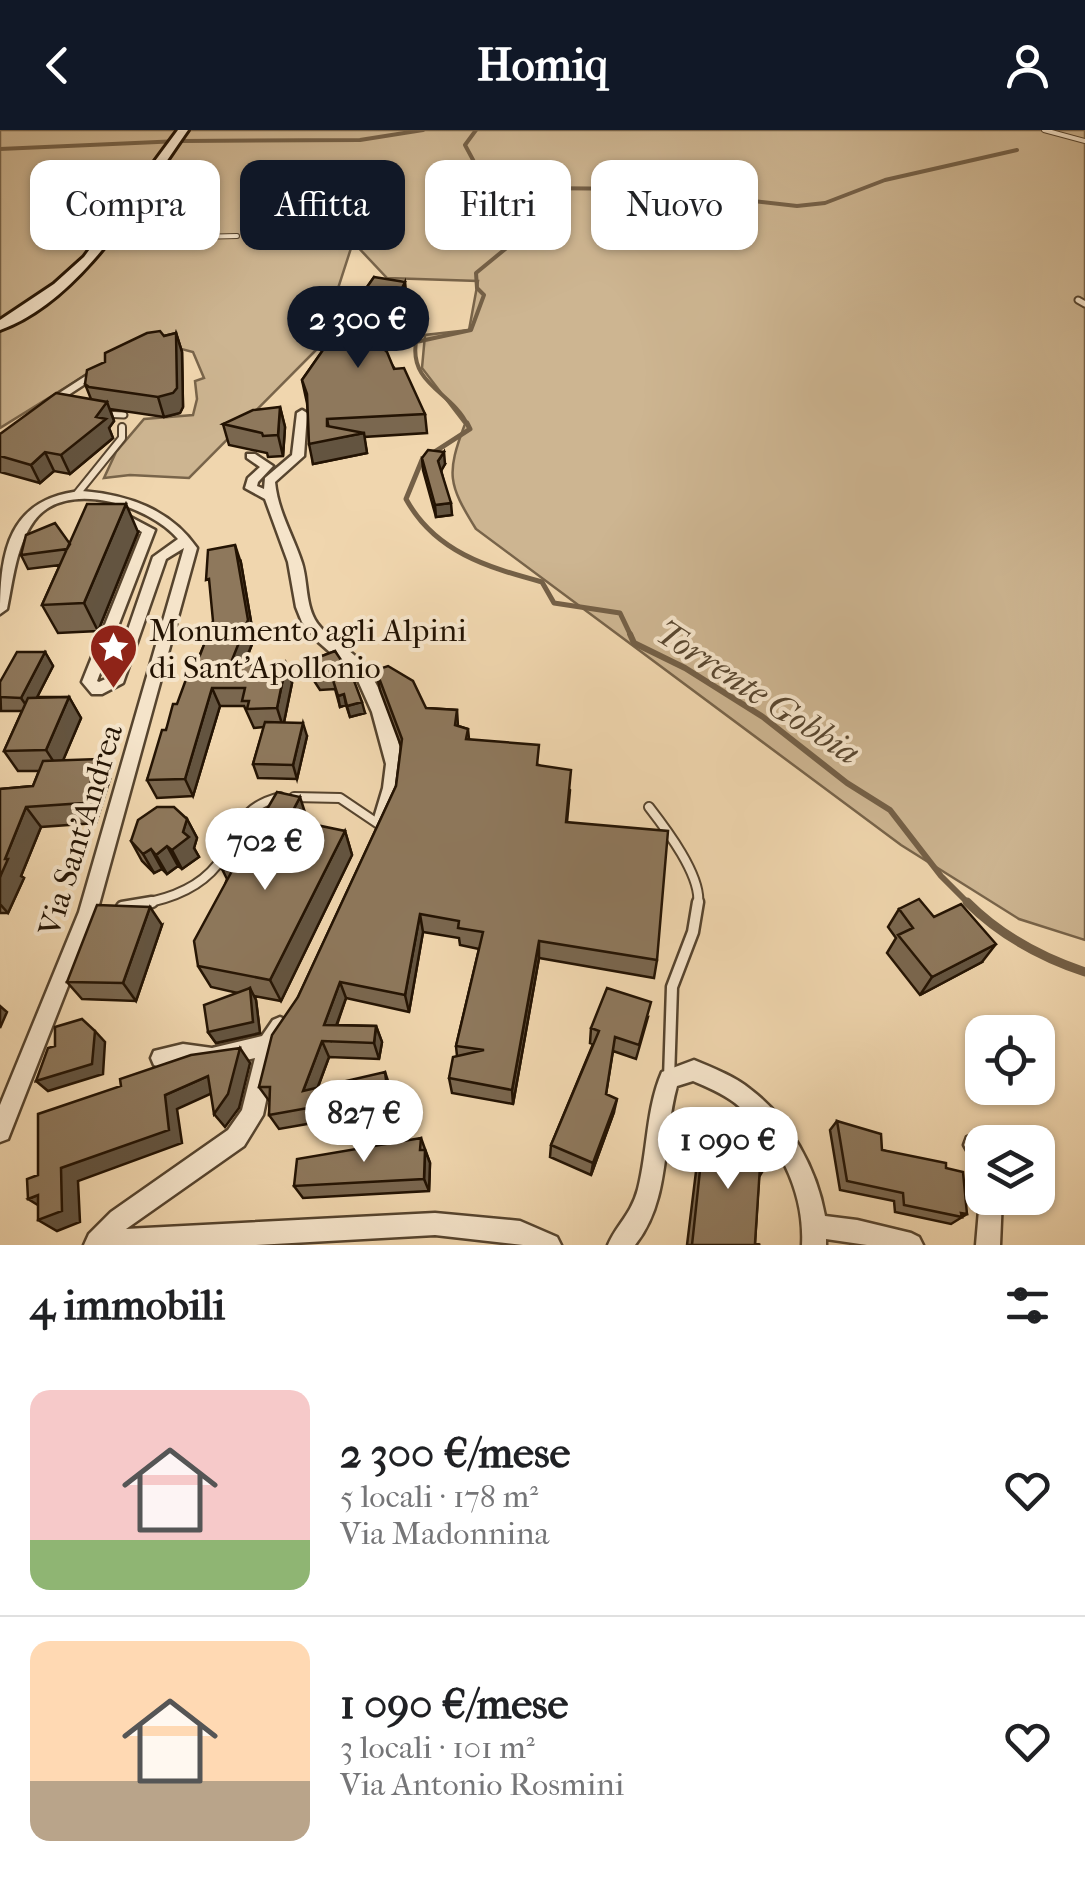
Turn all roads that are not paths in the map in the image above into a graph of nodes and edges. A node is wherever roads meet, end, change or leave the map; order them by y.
1 (183, 130) edge
2 (1044, 130) edge
3 (1085, 141) edge
4 (220, 236) edge
5 (236, 236) dead end
6 (0, 326) edge
7 (118, 359) edge
8 (108, 377) edge
9 (90, 384) edge
10 (68, 403) edge
11 (40, 410) joint
12 (94, 413) edge
13 (302, 413) dead end
14 (124, 415) dead end
15 (122, 427) dead end
16 (252, 456) dead end
17 (76, 494) junction
18 (270, 497) junction
19 (119, 503) junction
20 (185, 540) junction
21 (0, 608) edge
22 (649, 807) dead end
23 (376, 833) joint
24 (88, 912) junction
25 (295, 1004) edge
26 (268, 1045) junction
27 (161, 1058) dead end
28 (669, 1078) junction
29 (0, 1132) edge
30 (990, 1215) edge
31 (816, 1236) edge
32 (96, 1243) edge
33 (550, 1245) edge
34 (620, 1245) edge
35 (911, 1245) edge
36 (988, 1245) edge

1 - 6 main road
2 - 3 lane
4 - 5 lane
7 - 11 street
8 - 9 lane
10 - 11 lane
12 - 14 lane
13 - 18 street
15 - 17 lane
16 - 18 street
17 - 19 street
17 - 21 street
18 - 23 street
19 - 20 street
19 - 20 street, Via Sant'Andrea
20 - 24 street, Via Sant'Andrea
22 - 28 lane
23 - 24 lane
24 - 29 street, Via Sant'Andrea
25 - 26 street
26 - 27 street
26 - 32 street
28 - 31 street
28 - 34 street
30 - 36 street
31 - 35 street
32 - 33 street

